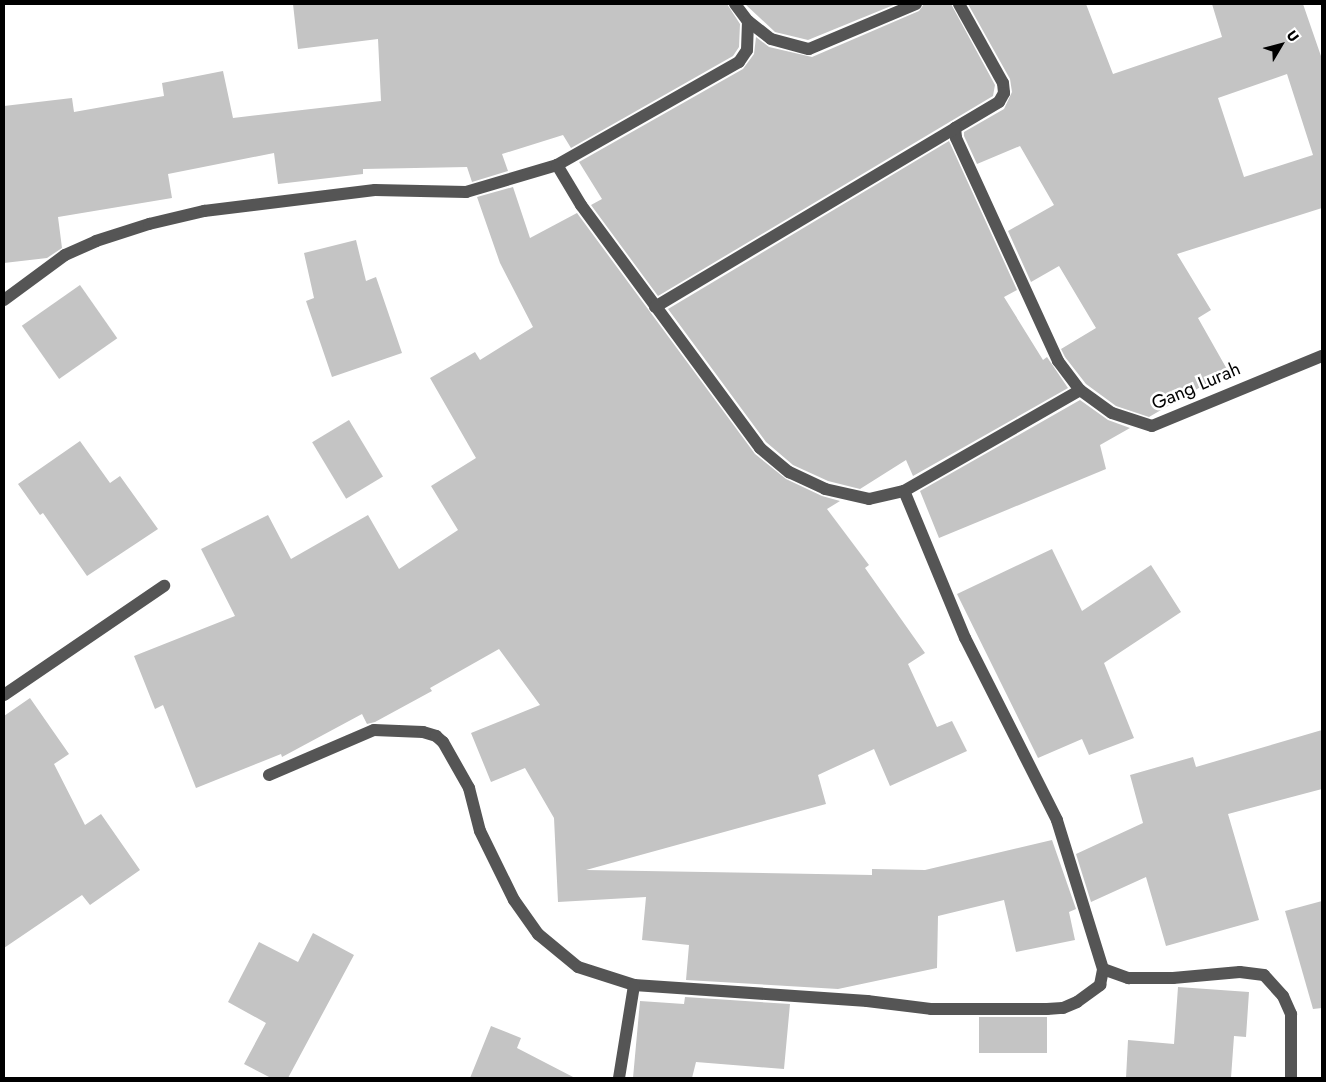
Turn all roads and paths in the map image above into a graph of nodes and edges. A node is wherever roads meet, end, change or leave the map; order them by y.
1 (735, 4) edge
2 (916, 4) edge
3 (959, 4) edge
4 (748, 21) junction
5 (955, 128) junction
6 (557, 165) junction
7 (4, 300) edge
8 (655, 307) junction
9 (1322, 356) edge
10 (1083, 393) junction
11 (904, 491) junction
12 (164, 586) dead end
13 (4, 695) edge
14 (269, 775) dead end
15 (1103, 969) junction
16 (634, 985) junction
17 (619, 1078) edge
18 (1291, 1078) edge

1 - 4 street
2 - 4 street
3 - 5 street
4 - 6 street
5 - 8 street
5 - 10 street
6 - 7 street
6 - 8 street
8 - 11 street
9 - 10 street, Gang Lurah
10 - 11 street
11 - 15 street
12 - 13 street
14 - 16 street
15 - 16 street
15 - 18 street
16 - 17 street

